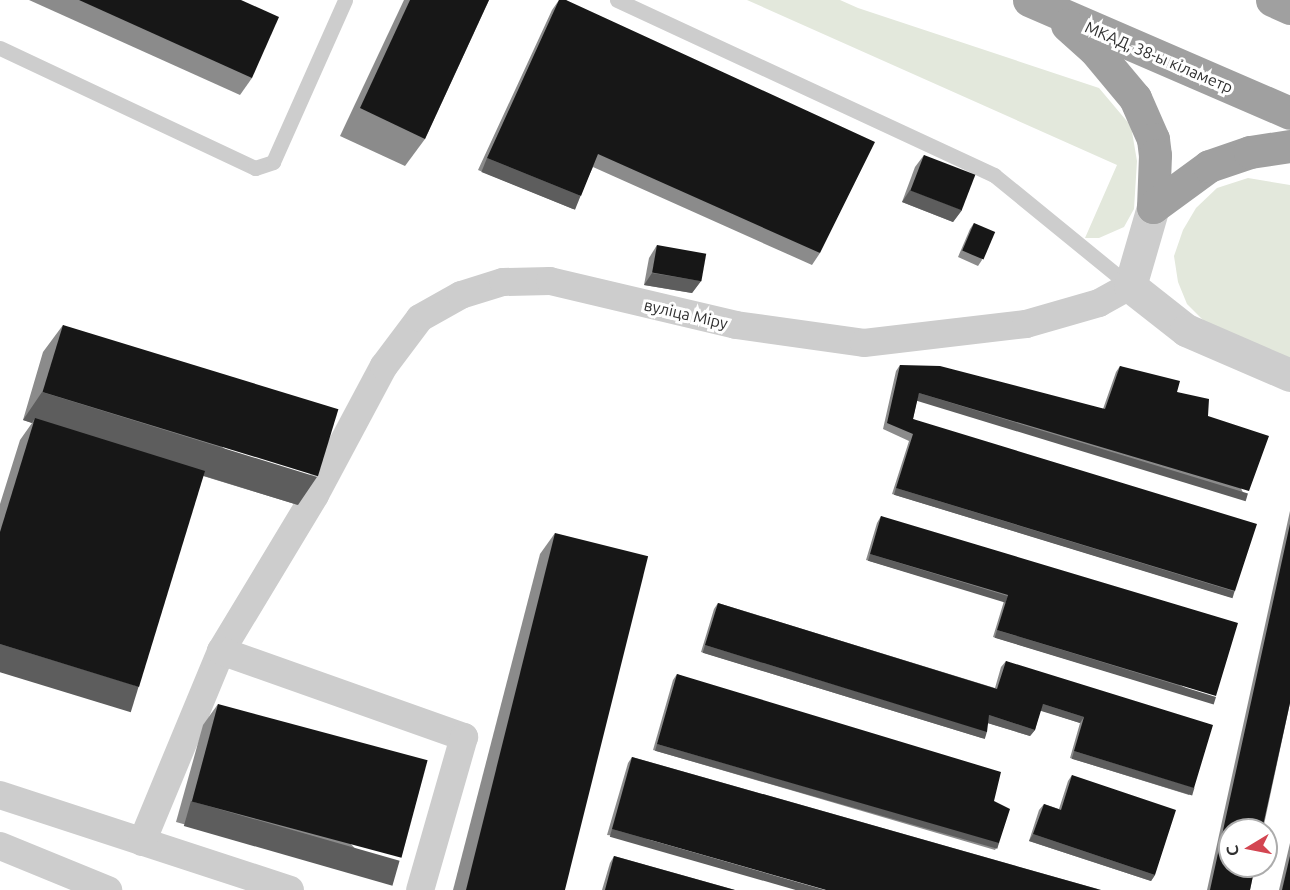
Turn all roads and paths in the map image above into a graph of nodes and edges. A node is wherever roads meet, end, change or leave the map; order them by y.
1 (345, 0) edge
2 (617, 0) edge
3 (1272, 0) edge
4 (1040, 5) edge
5 (1290, 8) edge
6 (0, 48) edge
7 (1290, 114) edge
8 (1290, 146) edge
9 (1154, 207) junction
10 (1130, 286) junction
11 (1290, 375) edge
12 (221, 651) junction
13 (0, 795) edge
14 (142, 842) junction
15 (0, 846) edge
16 (108, 890) edge
17 (290, 890) edge
18 (420, 890) edge

1 - 6 lane
2 - 10 lane
3 - 5 highway
4 - 7 highway, МКАД, 38-ы кіламетр
4 - 9 highway
8 - 9 highway
9 - 10 street
10 - 11 street
10 - 12 street, вуліца Міру
12 - 14 street, вуліца Міру
12 - 18 street
13 - 14 street
14 - 17 street
15 - 16 street

